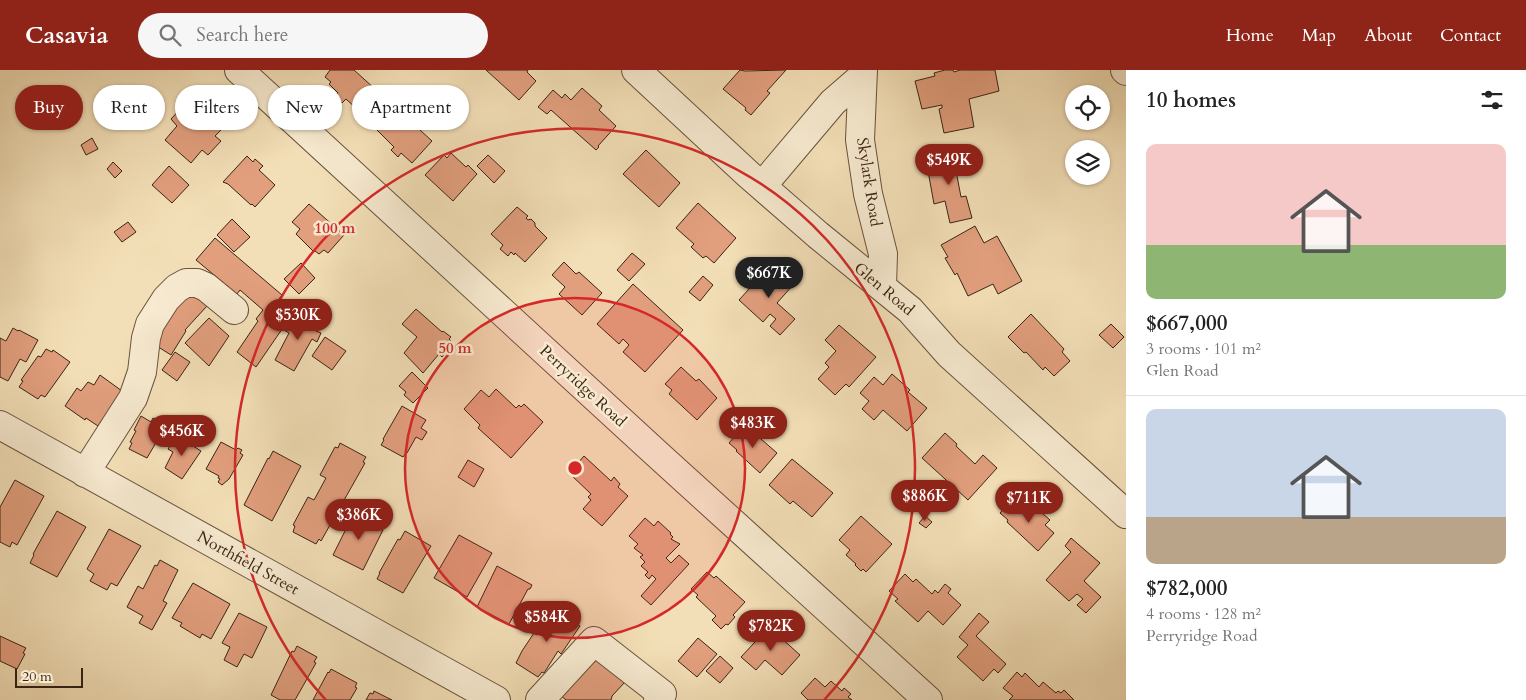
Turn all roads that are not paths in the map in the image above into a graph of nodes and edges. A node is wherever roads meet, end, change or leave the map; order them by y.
1 (239, 70) edge
2 (636, 70) edge
3 (862, 73) edge
4 (762, 186) junction
5 (882, 286) junction
6 (234, 310) dead end
7 (0, 426) edge
8 (85, 473) junction
9 (1126, 514) edge
10 (496, 700) edge
11 (540, 700) edge
12 (658, 700) edge
13 (928, 700) edge

1 - 13 street, Perryridge Road
2 - 4 street, Glen Road
3 - 4 street, Skylark Road
3 - 5 street, Skylark Road
4 - 5 street, Glen Road
5 - 9 street, Glen Road
6 - 8 street
7 - 8 street, Northfield Street
8 - 10 street, Northfield Street
11 - 12 street

